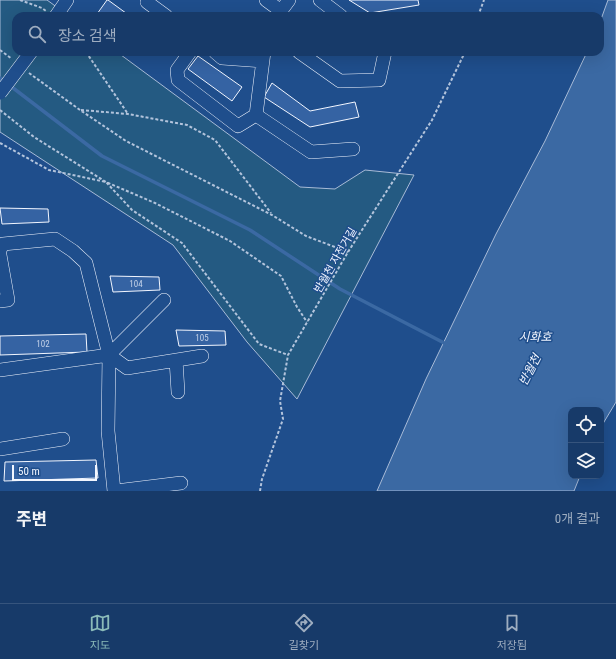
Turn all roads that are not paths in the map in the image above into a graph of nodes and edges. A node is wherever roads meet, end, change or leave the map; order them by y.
1 (67, 0) edge
2 (148, 0) edge
3 (266, 0) edge
4 (289, 0) edge
5 (320, 0) edge
6 (54, 12) edge
7 (161, 12) edge
8 (277, 12) edge
9 (280, 12) edge
10 (336, 12) edge
11 (28, 56) edge
12 (187, 56) edge
13 (220, 56) edge
14 (263, 56) edge
15 (305, 56) edge
16 (384, 56) edge
17 (0, 93) edge
18 (256, 115) junction
19 (352, 149) dead end
20 (0, 250) edge
21 (0, 255) edge
22 (164, 300) dead end
23 (0, 301) edge
24 (109, 355) junction
25 (202, 356) dead end
26 (176, 360) junction
27 (0, 370) edge
28 (178, 392) dead end
29 (64, 439) dead end
30 (0, 449) edge
31 (181, 483) dead end
32 (161, 488) edge
33 (115, 491) edge

1 - 6 street
2 - 7 street
3 - 8 street
4 - 9 street
5 - 10 street
11 - 17 street, bridge
12 - 18 street
13 - 14 street
14 - 18 street
15 - 16 street
18 - 19 street
20 - 24 street
21 - 23 street
22 - 24 street
24 - 26 street
24 - 27 street
24 - 33 street
25 - 26 street
26 - 28 street
29 - 30 street
31 - 32 street
32 - 33 street

